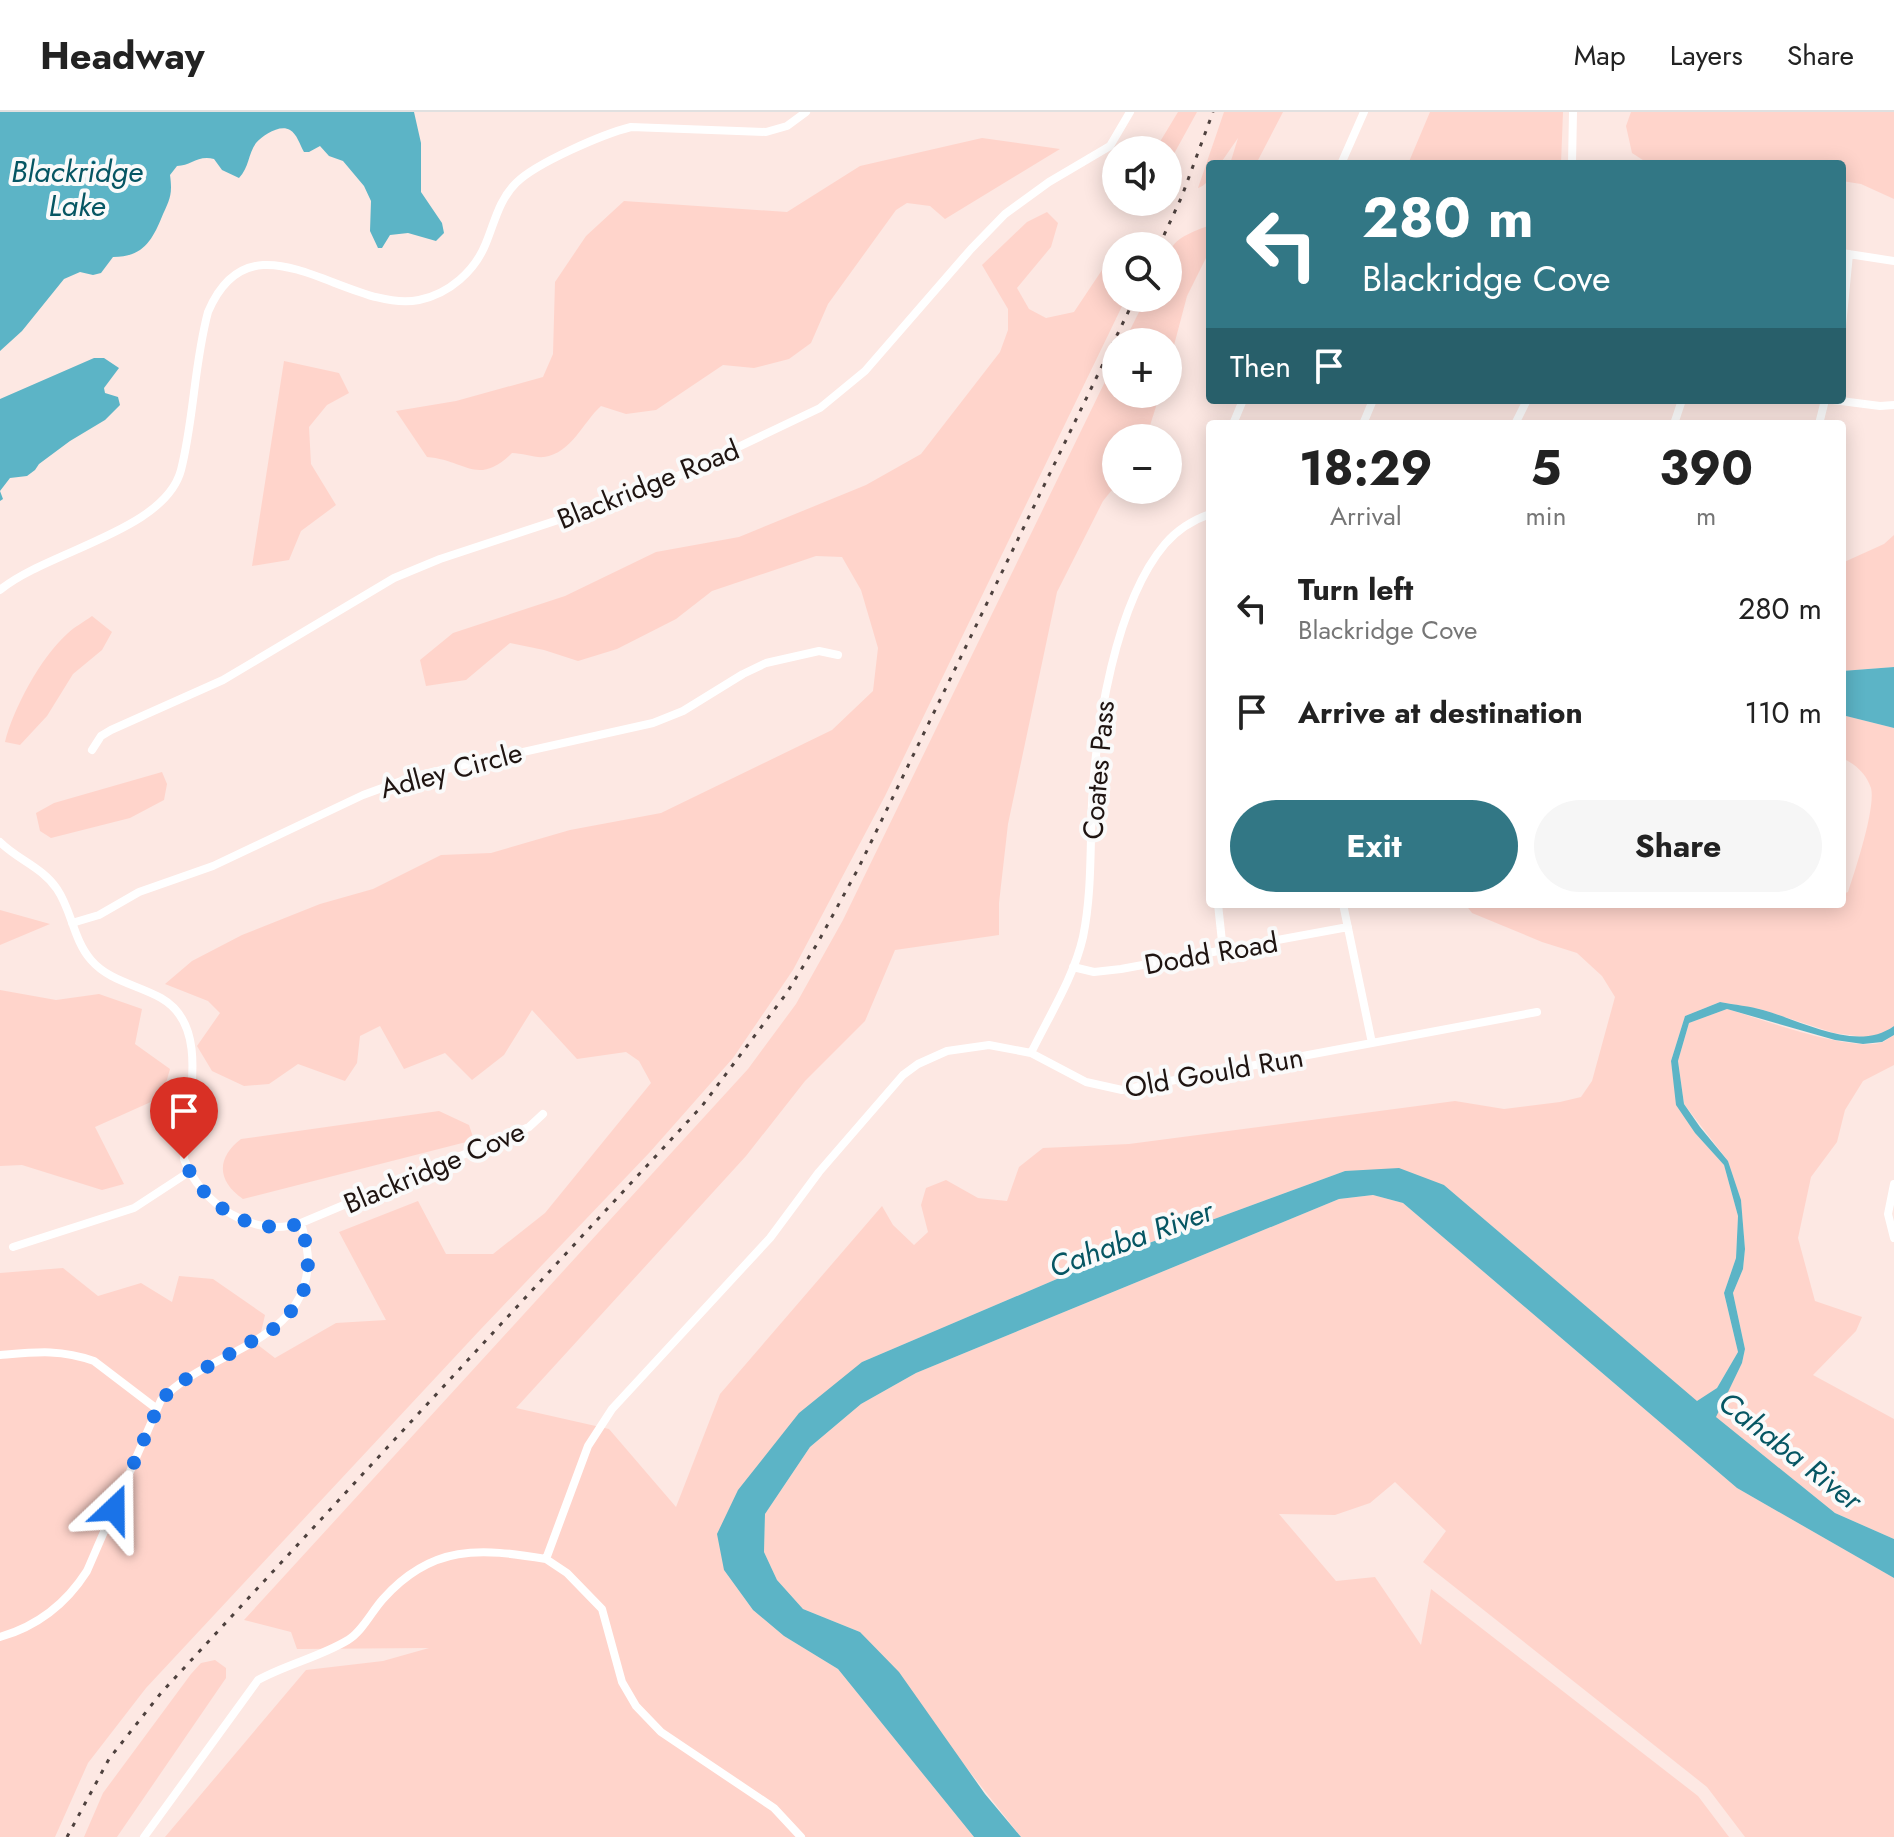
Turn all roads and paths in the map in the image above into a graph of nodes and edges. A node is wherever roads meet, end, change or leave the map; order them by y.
1 (806, 112) edge
2 (1130, 112) edge
3 (1364, 112) edge
4 (1573, 112) edge
5 (1343, 160) edge
6 (1572, 160) edge
7 (1846, 253) edge
8 (1894, 261) edge
9 (1846, 402) edge
10 (1894, 405) edge
11 (1206, 516) edge
12 (0, 590) edge
13 (838, 655) dead end
14 (92, 750) dead end
15 (0, 842) edge
16 (1218, 908) edge
17 (1344, 908) edge
18 (72, 923) junction
19 (1348, 927) junction
20 (1223, 951) junction
21 (1073, 967) junction
22 (1537, 1012) dead end
23 (1372, 1043) junction
24 (1031, 1053) junction
25 (543, 1114) dead end
26 (189, 1172) junction
27 (1894, 1184) edge
28 (301, 1223) junction
29 (1894, 1238) edge
30 (13, 1247) dead end
31 (0, 1355) edge
32 (157, 1409) junction
33 (546, 1559) junction
34 (0, 1637) edge
35 (144, 1837) edge
36 (801, 1837) edge

1 - 12 street
2 - 14 street, Blackridge Road
3 - 5 street
4 - 6 street
7 - 8 street
9 - 10 street
11 - 21 street, Coates Pass
13 - 18 street, Adley Circle
15 - 18 street
16 - 20 street
17 - 19 street
18 - 26 street
19 - 20 street, Dodd Road
19 - 23 street
20 - 21 street, Dodd Road
21 - 24 street, Coates Pass
22 - 23 street, Old Gould Run
23 - 24 street, Old Gould Run
24 - 33 street, Old Gould Run
25 - 28 street, Blackridge Cove
26 - 28 street, Blackridge Cove
26 - 30 street
27 - 29 street
28 - 32 street
31 - 32 street
32 - 34 street
33 - 35 street
33 - 36 street

